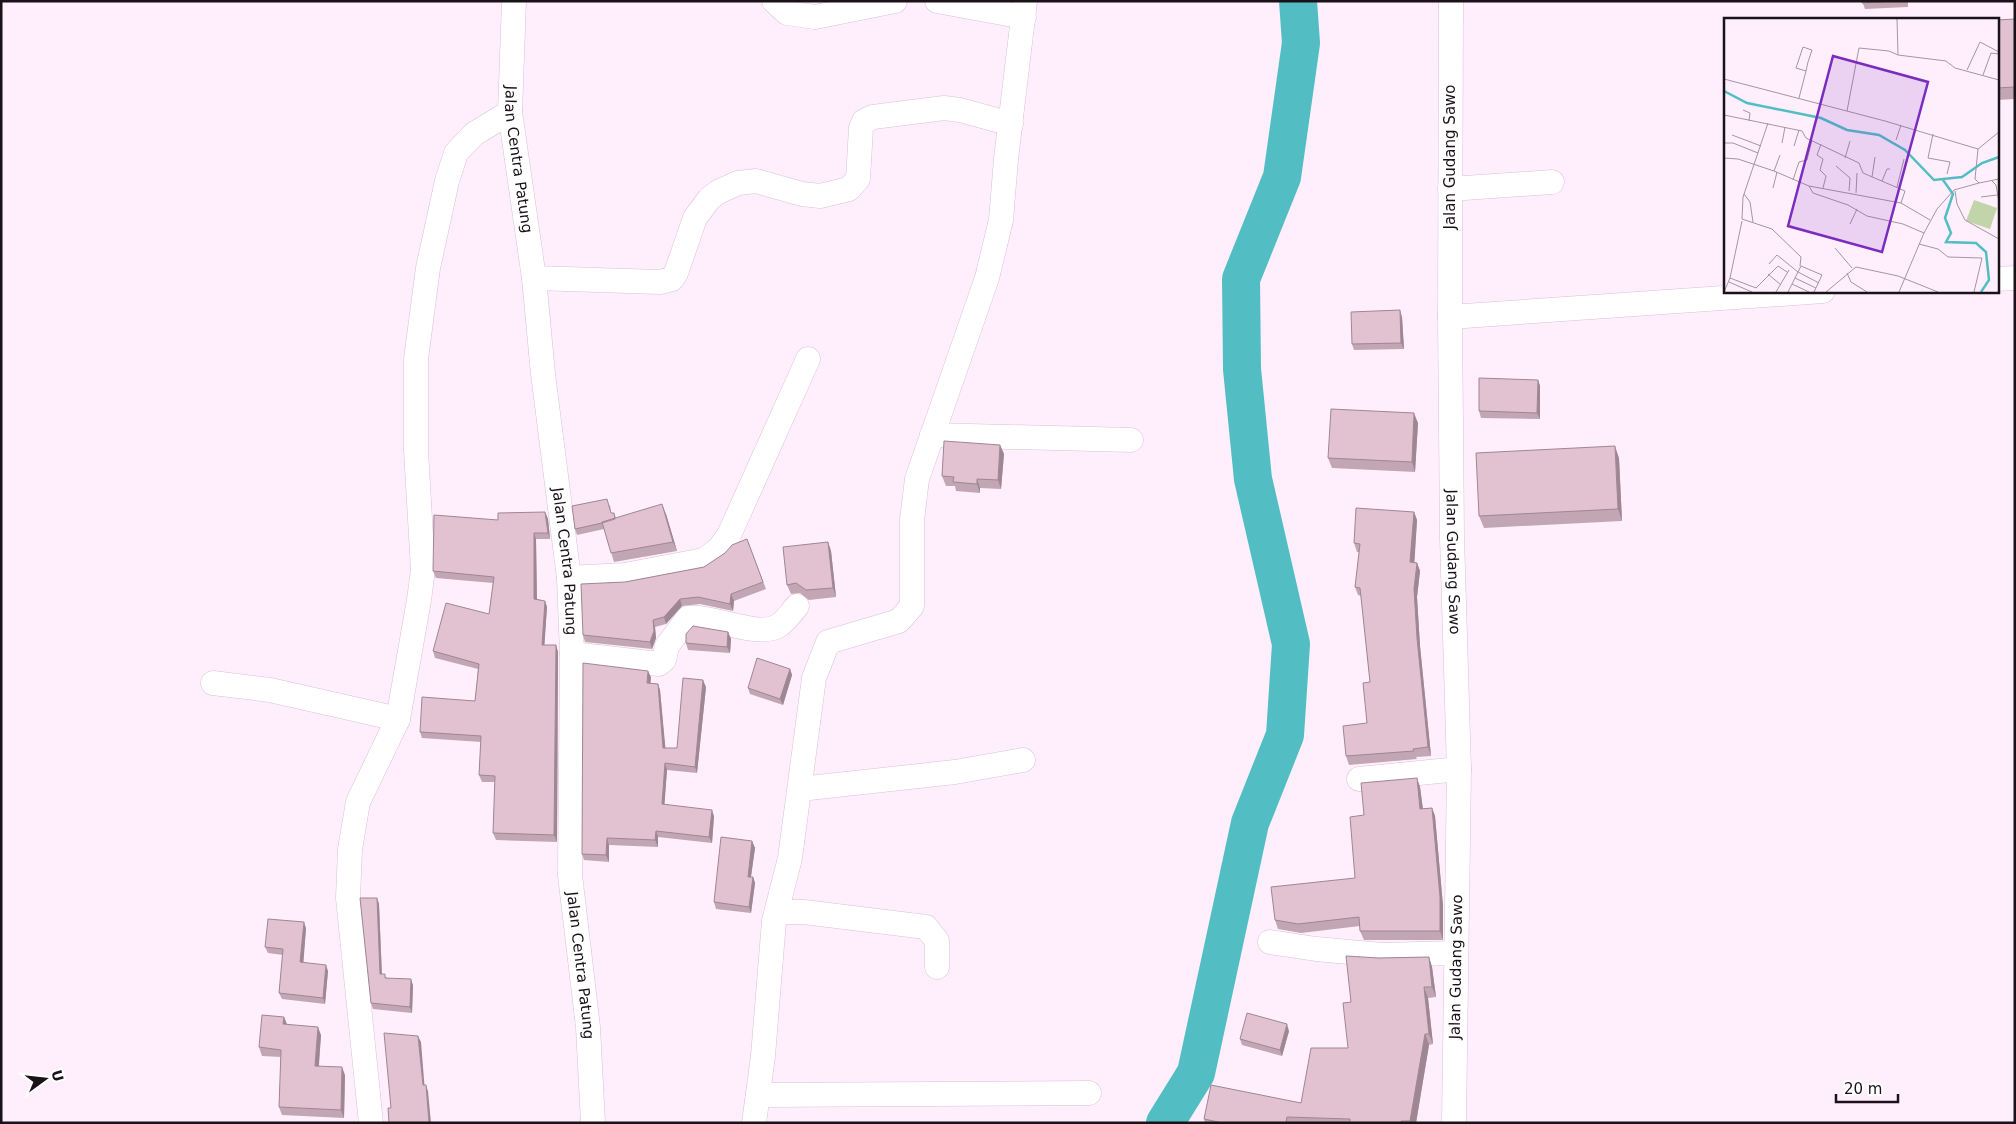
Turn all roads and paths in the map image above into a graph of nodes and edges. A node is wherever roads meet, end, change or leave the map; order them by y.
1 (514, 1) edge
2 (774, 1) edge
3 (895, 1) edge
4 (937, 1) edge
5 (1451, 1) edge
6 (1025, 9) edge
7 (510, 112) junction
8 (1011, 124) junction
9 (1552, 182) dead end
10 (1450, 190) junction
11 (534, 278) junction
12 (2015, 278) edge
13 (1998, 279) edge
14 (1809, 292) edge
15 (1450, 317) junction
16 (808, 359) dead end
17 (932, 435) junction
18 (1131, 440) dead end
19 (569, 578) junction
20 (797, 606) dead end
21 (572, 654) junction
22 (213, 683) dead end
23 (398, 719) junction
24 (1023, 760) dead end
25 (1459, 769) junction
26 (1359, 779) dead end
27 (800, 790) junction
28 (777, 912) junction
29 (1270, 942) dead end
30 (1456, 953) junction
31 (937, 967) dead end
32 (1089, 1094) dead end
33 (758, 1095) junction
34 (371, 1123) edge
35 (593, 1123) edge
36 (754, 1123) edge
37 (1454, 1123) edge

1 - 7 street, Jalan Centra Patung
2 - 3 street
4 - 6 street
5 - 10 street, Jalan Gudang Sawo
6 - 8 street
7 - 11 street, Jalan Centra Patung
7 - 23 street
8 - 11 street
8 - 17 street
9 - 10 street
10 - 15 street, Jalan Gudang Sawo
11 - 19 street, Jalan Centra Patung
12 - 13 street
14 - 15 street
15 - 25 street, Jalan Gudang Sawo
16 - 19 street
17 - 18 street
17 - 27 street
19 - 21 street, Jalan Centra Patung
20 - 21 street
21 - 35 street, Jalan Centra Patung
22 - 23 street
23 - 34 street
24 - 27 street
25 - 26 street
25 - 30 street, Jalan Gudang Sawo
27 - 28 street
28 - 31 street
28 - 33 street
29 - 30 street
30 - 37 street, Jalan Gudang Sawo
32 - 33 street
33 - 36 street

